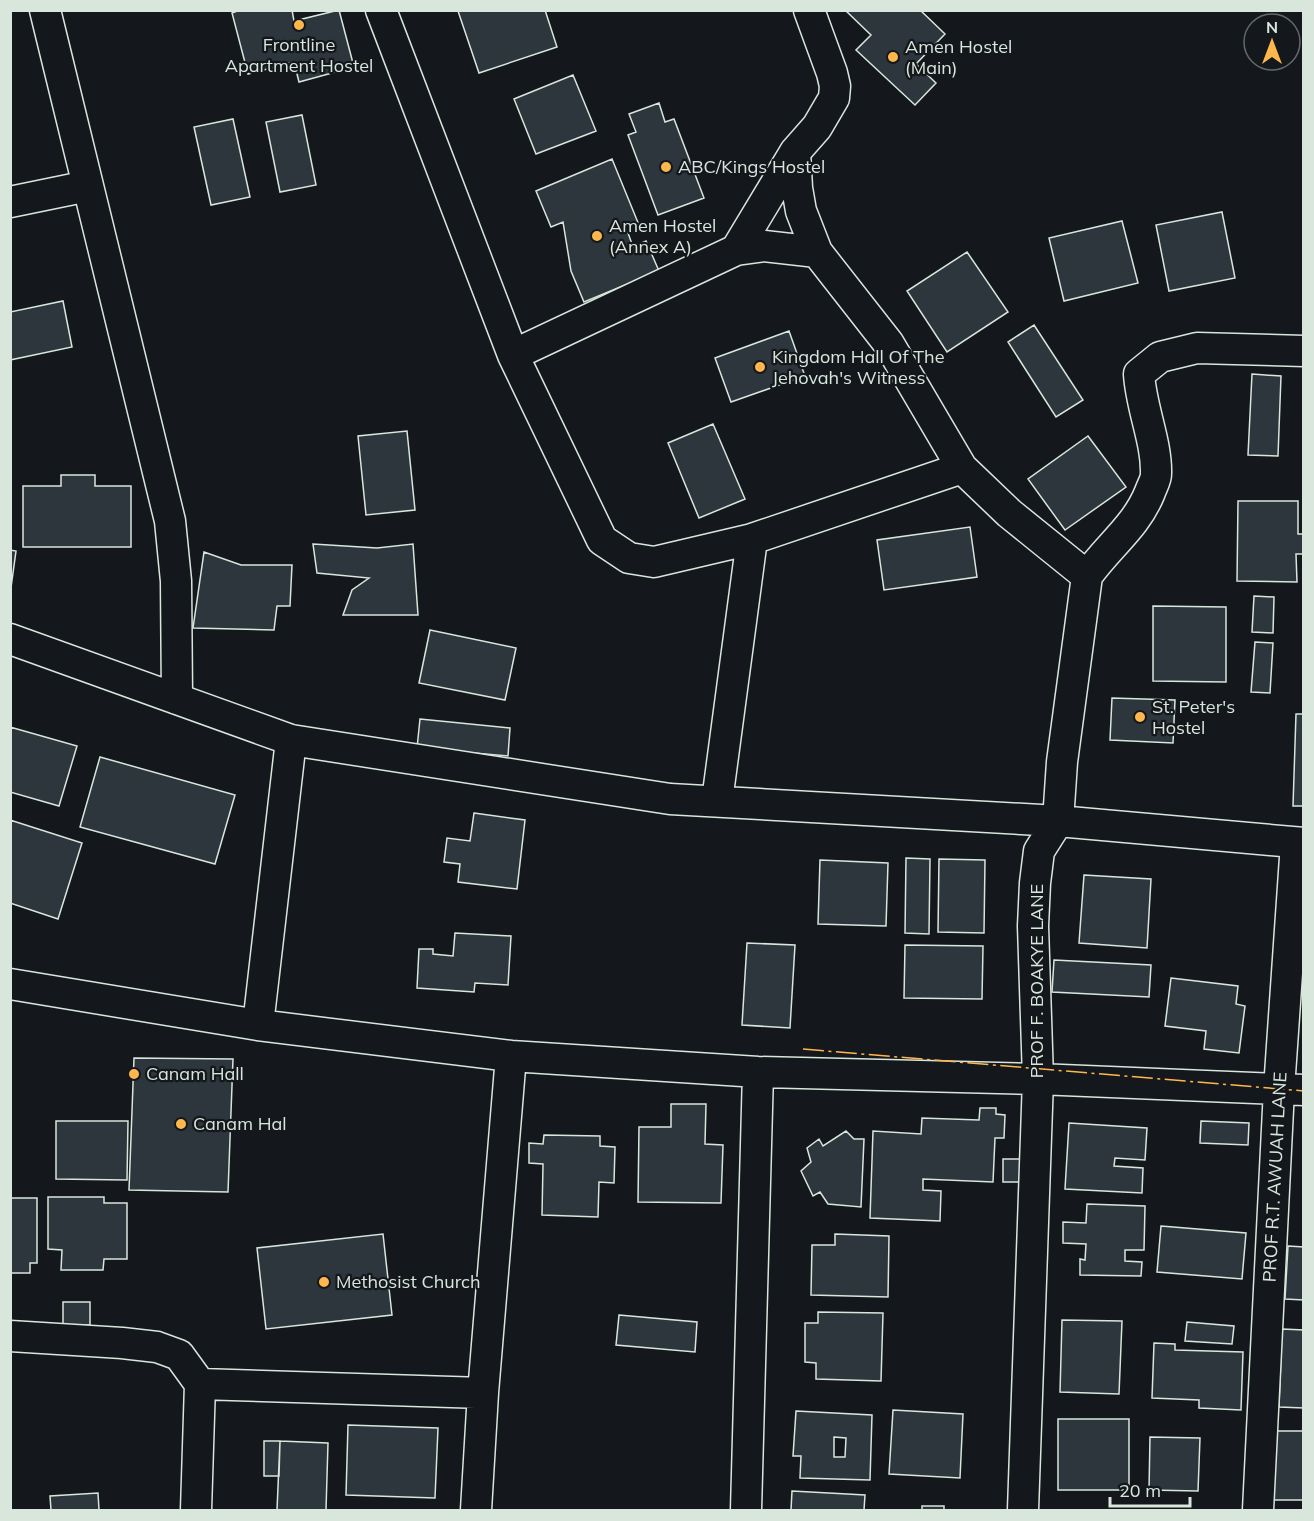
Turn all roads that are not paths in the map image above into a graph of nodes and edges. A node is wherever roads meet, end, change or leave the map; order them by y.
1 (45, 10) edge
2 (381, 10) edge
3 (809, 10) edge
4 (795, 152) junction
5 (88, 186) junction
6 (10, 202) edge
7 (736, 250) junction
8 (817, 252) junction
9 (1304, 351) edge
10 (513, 355) junction
11 (962, 468) junction
12 (752, 539) junction
13 (1087, 576) junction
14 (10, 639) edge
15 (177, 699) junction
16 (291, 741) junction
17 (717, 801) junction
18 (1058, 821) junction
19 (1300, 843) edge
20 (10, 984) edge
21 (258, 1025) junction
22 (511, 1056) junction
23 (758, 1072) junction
24 (1038, 1079) junction
25 (1291, 1089) edge
26 (10, 1336) edge
27 (200, 1384) junction
28 (483, 1393) junction
29 (196, 1510) edge
30 (476, 1510) edge
31 (746, 1510) edge
32 (1023, 1510) edge
33 (1258, 1510) edge

1 - 5 street
2 - 10 street
3 - 4 street
4 - 7 street
4 - 8 street
5 - 6 street
5 - 15 street
7 - 8 street
7 - 10 street
8 - 11 street
9 - 13 street, PROF F. BOAKYE LANE
10 - 12 street
11 - 12 street
11 - 13 street
12 - 17 street
13 - 18 street, PROF F. BOAKYE LANE
14 - 15 street
15 - 16 street
16 - 17 street
16 - 21 street
17 - 18 street
18 - 19 street
18 - 24 street, PROF F. BOAKYE LANE
19 - 25 street, PROF R.T. AWUAH LANE
20 - 21 street
21 - 22 street
22 - 23 street
22 - 28 street
23 - 24 street
23 - 31 street
24 - 25 street
24 - 32 street, PROF F. BOAKYE LANE
25 - 33 street, PROF R.T. AWUAH LANE
26 - 27 street
27 - 28 street
27 - 29 street
28 - 30 street

